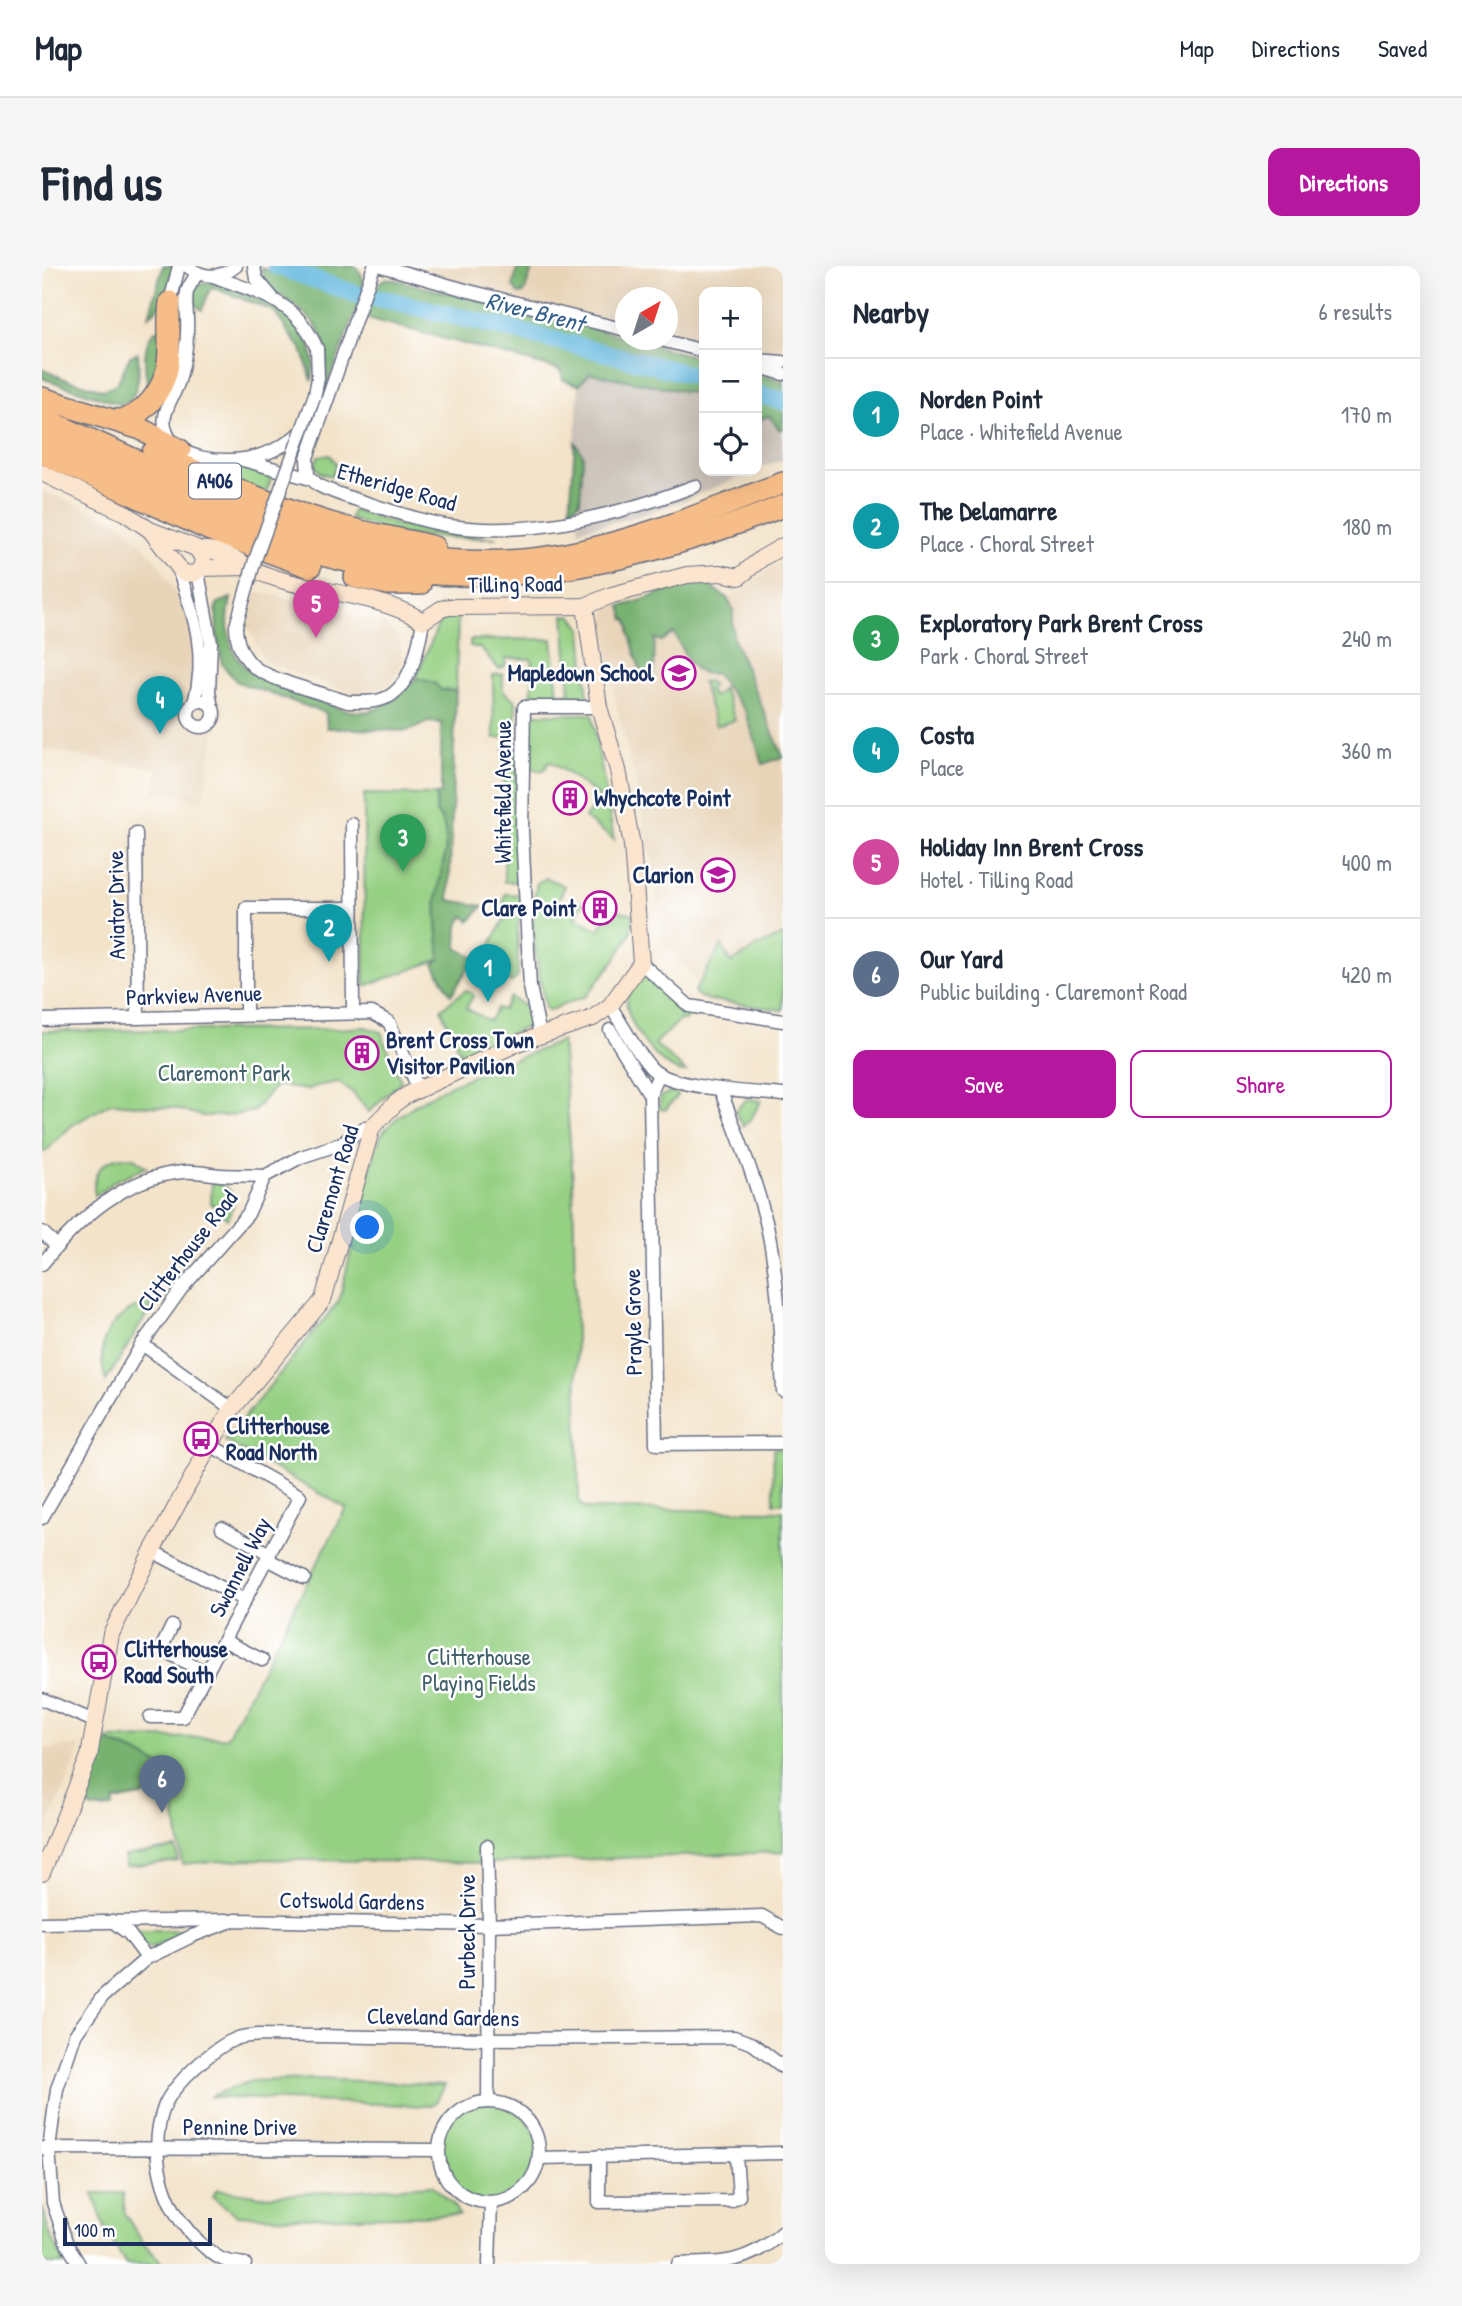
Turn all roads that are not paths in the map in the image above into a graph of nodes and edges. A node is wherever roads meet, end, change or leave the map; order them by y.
1 (179, 266) edge
2 (236, 266) edge
3 (245, 266) edge
4 (254, 266) edge
5 (374, 266) edge
6 (381, 266) edge
7 (192, 270) edge
8 (213, 276) junction
9 (261, 287) junction
10 (274, 300) junction
11 (170, 302) joint
12 (615, 328) edge
13 (678, 344) edge
14 (700, 350) edge
15 (762, 368) edge
16 (783, 374) edge
17 (325, 406) junction
18 (43, 415) edge
19 (117, 420) junction
20 (180, 450) junction
21 (42, 453) edge
22 (239, 459) junction
23 (42, 474) edge
24 (311, 480) junction
25 (695, 486) dead end
26 (780, 496) edge
27 (150, 530) junction
28 (783, 546) edge
29 (195, 548) junction
30 (176, 566) junction
31 (246, 567) junction
32 (467, 568) junction
33 (200, 570) junction
34 (585, 606) junction
35 (423, 621) junction
36 (194, 703) junction
37 (599, 707) junction
38 (212, 708) junction
39 (352, 824) dead end
40 (136, 833) dead end
41 (352, 908) junction
42 (641, 963) junction
43 (610, 1006) junction
44 (350, 1012) junction
45 (246, 1015) junction
46 (138, 1018) junction
47 (42, 1020) edge
48 (783, 1021) edge
49 (610, 1030) dead end
50 (540, 1035) junction
51 (659, 1074) junction
52 (720, 1089) junction
53 (419, 1090) junction
54 (650, 1095) junction
55 (783, 1095) edge
56 (372, 1127) junction
57 (265, 1175) junction
58 (42, 1232) edge
59 (57, 1246) junction
60 (42, 1264) edge
61 (142, 1345) junction
62 (783, 1391) edge
63 (232, 1409) junction
64 (783, 1443) edge
65 (210, 1445) junction
66 (42, 1518) edge
67 (222, 1528) dead end
68 (152, 1550) junction
69 (269, 1556) junction
70 (304, 1578) dead end
71 (245, 1600) junction
72 (172, 1626) dead end
73 (225, 1641) junction
74 (262, 1660) dead end
75 (207, 1673) junction
76 (42, 1699) edge
77 (149, 1717) dead end
78 (94, 1721) junction
79 (488, 1846) dead end
80 (42, 1874) edge
81 (783, 1915) edge
82 (762, 1916) junction
83 (235, 1920) junction
84 (112, 1921) junction
85 (42, 1923) edge
86 (489, 1925) junction
87 (783, 1928) edge
88 (147, 1958) junction
89 (488, 2039) junction
90 (783, 2067) edge
91 (488, 2101) junction
92 (46, 2148) edge
93 (158, 2148) junction
94 (438, 2150) junction
95 (783, 2153) edge
96 (736, 2155) junction
97 (599, 2156) junction
98 (539, 2158) junction
99 (491, 2202) junction
100 (48, 2206) edge
101 (783, 2232) edge
102 (79, 2264) edge
103 (245, 2264) edge
104 (489, 2264) edge
105 (678, 2264) edge

1 - 11 street
2 - 8 street
3 - 9 street
4 - 9 street
5 - 17 street, Etheridge Road
6 - 12 street
7 - 8 street
7 - 20 street
8 - 10 street
9 - 10 street
10 - 35 street, bridge
11 - 19 highway
13 - 14 street
15 - 16 street
17 - 22 street
17 - 24 street, Etheridge Road
18 - 19 highway
18 - 32 highway, A406
18 - 32 highway, A406
19 - 20 highway
20 - 22 street
21 - 32 highway, A406
22 - 24 street
23 - 27 street
24 - 25 street, Etheridge Road
26 - 32 highway, A406
27 - 29 street
27 - 30 street
28 - 34 street, Tilling Road
29 - 30 street
29 - 31 street
29 - 33 street
30 - 33 street
30 - 36 street
31 - 33 street
31 - 35 street
33 - 38 street
34 - 35 street, Tilling Road
34 - 37 street
36 - 38 street
36 - 38 street
37 - 42 street
37 - 50 street, Whitefield Avenue
39 - 41 street
40 - 46 street, Aviator Drive
41 - 44 street
41 - 45 street
42 - 43 street, Claremont Road
42 - 48 street
43 - 50 street, Claremont Road
43 - 51 street
44 - 45 street, Parkview Avenue
44 - 53 street, Parkview Avenue
45 - 46 street, Parkview Avenue
46 - 47 street, Parkview Avenue
49 - 54 street
50 - 53 street, Claremont Road
51 - 52 street
51 - 54 street, Prayle Grove
52 - 55 street
52 - 62 street
53 - 56 street, Claremont Road
54 - 64 street, Prayle Grove
56 - 57 street, Clitterhouse Road
56 - 63 street, Claremont Road
57 - 59 street
57 - 61 street, Clitterhouse Road
58 - 59 street
59 - 60 street
61 - 63 street, Clitterhouse Road
61 - 66 street, Clitterhouse Road
63 - 65 street, Claremont Road
65 - 68 street, Claremont Road
65 - 69 street, Swannell Way
67 - 69 street
68 - 71 street
68 - 78 street, Claremont Road
69 - 70 street
69 - 71 street, Swannell Way
71 - 73 street, Swannell Way
72 - 75 street
73 - 74 street
73 - 75 street, Swannell Way
75 - 77 street, Swannell Way
76 - 78 street
78 - 80 street, Claremont Road
79 - 86 street, Purbeck Drive
81 - 82 street, Cotswold Gardens
82 - 86 street, Cotswold Gardens
82 - 87 street
83 - 84 street
83 - 86 street, Cotswold Gardens
83 - 88 street, Cotswold Gardens
84 - 85 street
84 - 88 street
86 - 89 street, Purbeck Drive
88 - 92 street, Cotswold Gardens
89 - 90 street, Cleveland Gardens
89 - 91 street, Purbeck Drive
89 - 93 street, Cleveland Gardens
91 - 94 street
91 - 98 street
92 - 93 street, Pennine Drive
92 - 100 street, Cotswold Gardens
93 - 94 street, Pennine Drive
93 - 103 street, Cleveland Gardens
94 - 99 street
95 - 96 street
96 - 97 street
96 - 97 street
97 - 98 street
98 - 99 street
99 - 104 street
100 - 102 street, Cotswold Gardens
101 - 105 street

